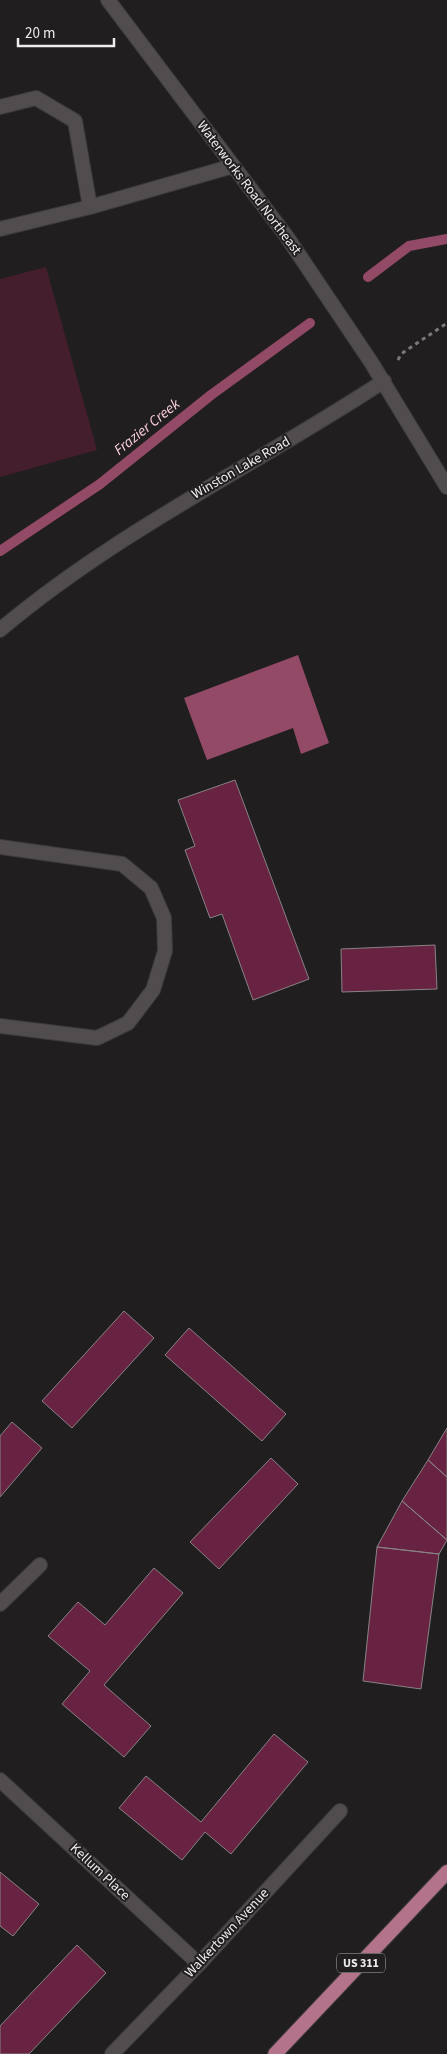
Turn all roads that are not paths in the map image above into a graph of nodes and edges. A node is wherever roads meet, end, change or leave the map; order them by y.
1 (108, 0) edge
2 (0, 107) edge
3 (233, 166) junction
4 (90, 207) junction
5 (0, 229) edge
6 (384, 382) junction
7 (447, 487) edge
8 (0, 630) edge
9 (0, 847) edge
10 (0, 1026) edge
11 (40, 1565) dead end
12 (0, 1604) edge
13 (0, 1780) edge
14 (340, 1811) dead end
15 (447, 1872) edge
16 (199, 1964) junction
17 (112, 2054) edge
18 (275, 2054) edge

1 - 3 street, Waterworks Road Northeast
2 - 4 street
3 - 4 street
3 - 6 street, Waterworks Road Northeast
4 - 5 street
6 - 7 street
6 - 8 street, Winston Lake Road
9 - 10 street
11 - 12 street
13 - 16 street, Kellum Place
14 - 16 street, Walkertown Avenue
15 - 18 main road, US 311
16 - 17 street, Walkertown Avenue

